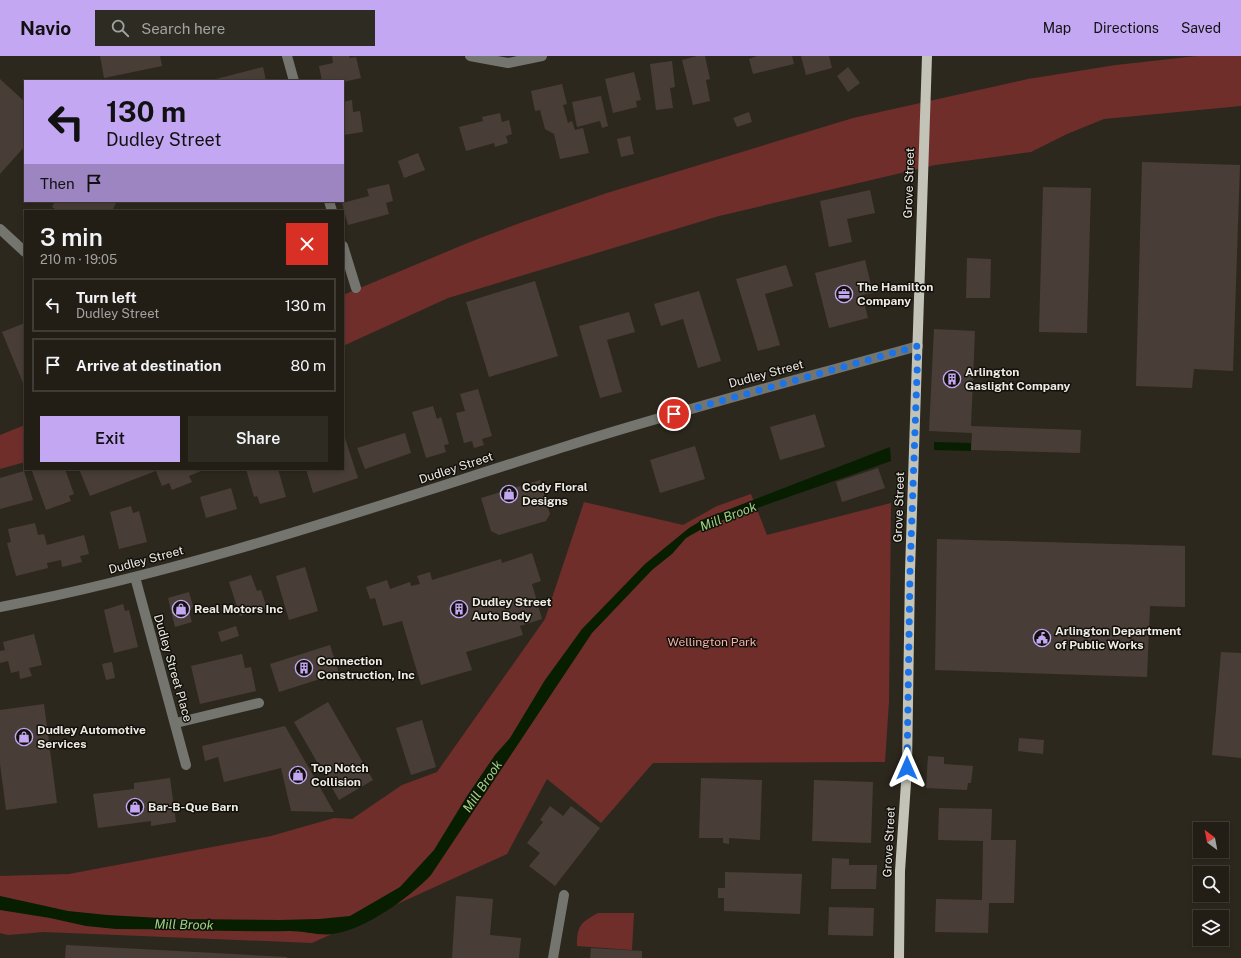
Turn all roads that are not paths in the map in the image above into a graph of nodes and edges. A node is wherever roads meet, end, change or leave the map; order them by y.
1 (287, 56) edge
2 (470, 56) edge
3 (542, 56) edge
4 (927, 56) edge
5 (294, 80) edge
6 (0, 229) edge
7 (344, 249) edge
8 (24, 251) edge
9 (356, 288) dead end
10 (918, 346) junction
11 (135, 577) junction
12 (0, 606) edge
13 (259, 703) dead end
14 (176, 723) junction
15 (186, 765) dead end
16 (564, 895) dead end
17 (553, 958) edge
18 (899, 958) edge

1 - 5 street
2 - 3 street
4 - 10 main road, Grove Street
6 - 8 street
7 - 9 street
10 - 11 street, Dudley Street
10 - 18 main road, Grove Street
11 - 12 street, Dudley Street
11 - 14 street, Dudley Street Place
13 - 14 street
14 - 15 street, Dudley Street Place
16 - 17 street

